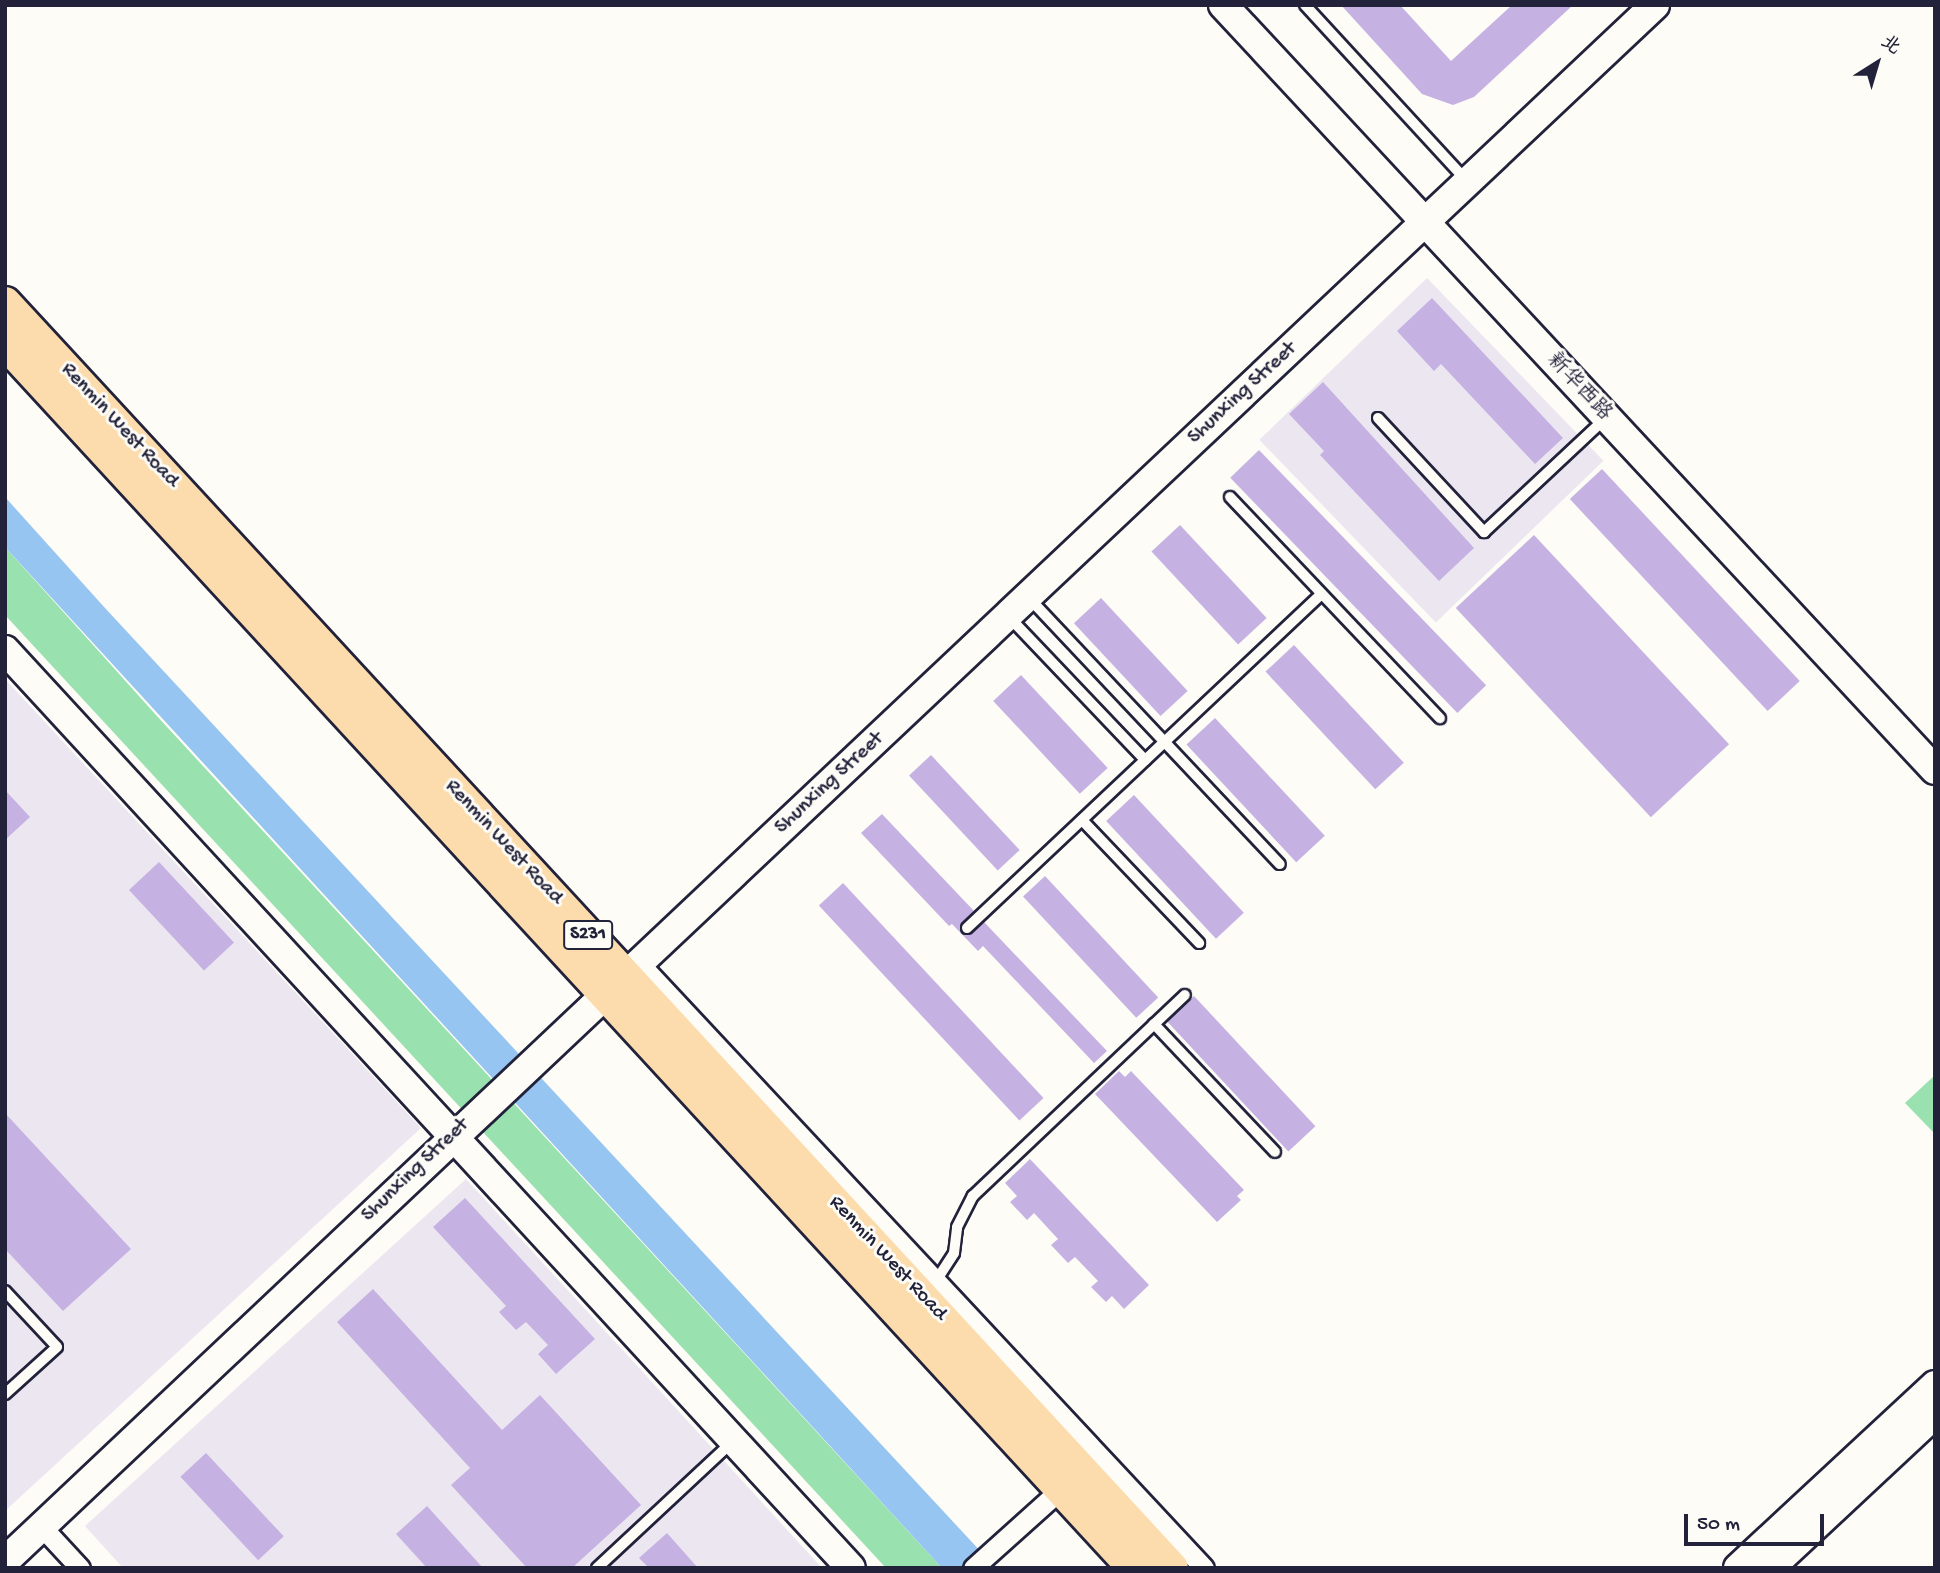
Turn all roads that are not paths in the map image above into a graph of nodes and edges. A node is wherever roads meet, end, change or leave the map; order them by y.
1 (1223, 5) edge
2 (1305, 5) edge
3 (1655, 5) edge
4 (1468, 182) junction
5 (1424, 223) junction
6 (5, 303) edge
7 (5, 343) edge
8 (1378, 418) dead end
9 (1606, 418) junction
10 (1230, 497) dead end
11 (1322, 594) junction
12 (1018, 606) junction
13 (5, 650) edge
14 (1440, 718) dead end
15 (1165, 742) junction
16 (1145, 760) junction
17 (1935, 770) edge
18 (1082, 820) junction
19 (1280, 864) dead end
20 (967, 928) dead end
21 (1199, 943) dead end
22 (624, 978) junction
23 (1185, 995) dead end
24 (1154, 1024) junction
25 (451, 1137) junction
26 (1275, 1152) dead end
27 (928, 1289) junction
28 (5, 1291) edge
29 (1935, 1385) edge
30 (5, 1394) edge
31 (1935, 1414) edge
32 (733, 1442) junction
33 (1060, 1489) junction
34 (42, 1527) junction
35 (7, 1556) edge
36 (80, 1568) edge
37 (597, 1568) edge
38 (851, 1568) edge
39 (973, 1568) edge
40 (1134, 1568) edge
41 (1172, 1568) edge
42 (1204, 1568) edge
43 (1738, 1568) edge
44 (1770, 1568) edge

1 - 5 street, 新华西路
2 - 4 lane
3 - 4 street, Shunxing Street
4 - 5 street, Shunxing Street
5 - 9 street, 新华西路
5 - 12 street, Shunxing Street
6 - 22 main road, Renmin West Road / S231
7 - 22 main road, Renmin West Road / S231
8 - 9 lane
9 - 17 street, 新华西路
10 - 11 lane
11 - 14 lane
11 - 15 lane
12 - 15 lane
12 - 16 lane
12 - 22 street, Shunxing Street
13 - 25 street
15 - 16 lane
15 - 19 lane
16 - 18 lane
18 - 20 lane
18 - 21 lane
22 - 25 street, Shunxing Street
22 - 27 main road, Renmin West Road / S231
22 - 33 main road, Renmin West Road / S231
23 - 24 lane
24 - 26 lane
24 - 27 lane
25 - 32 street
25 - 34 street, Shunxing Street
27 - 41 main road, Renmin West Road / S231
27 - 42 street
28 - 30 lane
29 - 43 street
31 - 44 street
32 - 37 lane
32 - 38 street
33 - 39 street
33 - 40 main road, Renmin West Road / S231
34 - 35 street, Shunxing Street
34 - 36 street

